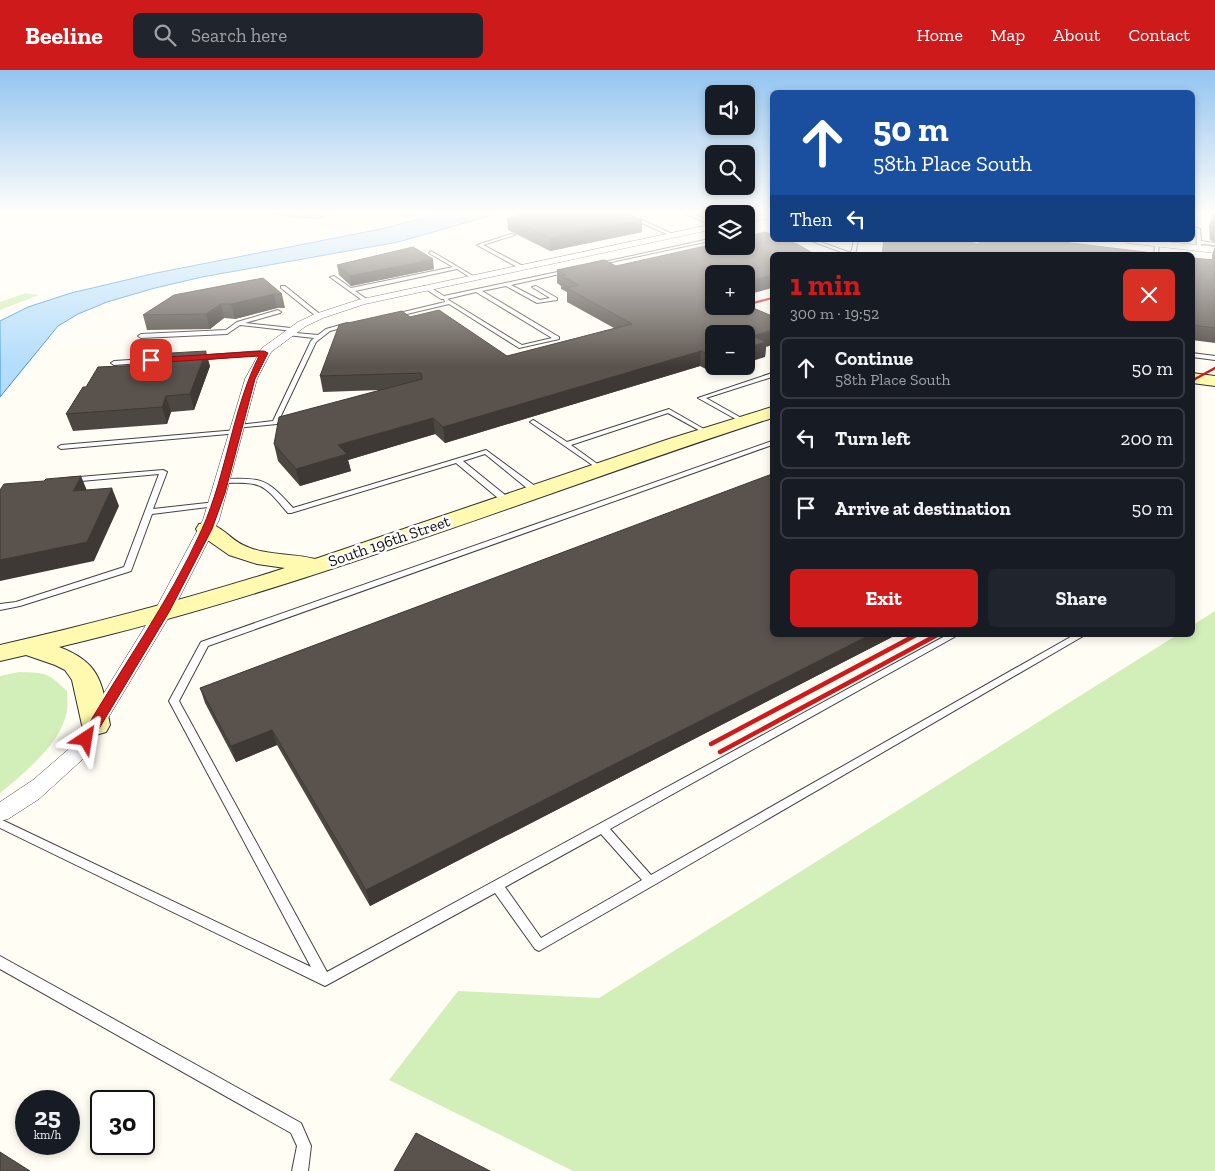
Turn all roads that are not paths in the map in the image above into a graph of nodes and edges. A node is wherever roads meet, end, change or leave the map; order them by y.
1 (451, 264) edge
2 (516, 264) edge
3 (533, 264) edge
4 (521, 267) junction
5 (457, 268) junction
6 (574, 270) edge
7 (332, 277) dead end
8 (473, 277) junction
9 (507, 284) junction
10 (283, 287) dead end
11 (534, 287) dead end
12 (426, 288) junction
13 (351, 290) junction
14 (478, 291) junction
15 (444, 298) junction
16 (366, 301) junction
17 (450, 302) junction
18 (278, 312) edge
19 (319, 316) junction
20 (384, 317) edge
21 (239, 323) junction
22 (356, 324) edge
23 (289, 331) junction
24 (141, 336) edge
25 (318, 337) junction
26 (264, 353) junction
27 (1195, 355) edge
28 (1215, 358) edge
29 (114, 363) dead end
30 (770, 377) edge
31 (1195, 378) edge
32 (1215, 381) edge
33 (770, 413) edge
34 (742, 421) junction
35 (533, 422) edge
36 (237, 429) junction
37 (708, 433) junction
38 (770, 444) edge
39 (566, 445) junction
40 (61, 447) dead end
41 (458, 461) junction
42 (601, 469) junction
43 (66, 480) edge
44 (224, 481) junction
45 (536, 491) junction
46 (507, 501) junction
47 (216, 504) junction
48 (148, 512) junction
49 (207, 529) junction
50 (315, 565) junction
51 (0, 607) edge
52 (163, 612) junction
53 (950, 637) edge
54 (1078, 637) edge
55 (28, 647) junction
56 (0, 653) edge
57 (96, 725) junction
58 (0, 813) edge
59 (0, 823) edge
60 (602, 828) junction
61 (650, 882) junction
62 (497, 886) junction
63 (0, 962) edge
64 (324, 980) junction
65 (300, 1171) edge

1 - 5 lane
2 - 4 lane
3 - 4 street
4 - 8 street
5 - 8 lane
5 - 13 lane
6 - 9 lane
7 - 13 lane
8 - 12 street
9 - 11 lane
9 - 14 lane
10 - 19 lane
12 - 15 lane
12 - 16 street
13 - 16 lane
14 - 15 lane
14 - 17 lane
15 - 17 lane
16 - 19 street
17 - 20 lane
18 - 21 lane
19 - 23 street
21 - 23 lane
21 - 24 lane
22 - 25 lane
23 - 25 lane
23 - 26 street
25 - 36 lane
26 - 29 lane
26 - 36 street
27 - 28 lane
30 - 34 lane
31 - 32 main road
33 - 34 main road, South 196th Street
34 - 37 main road, South 196th Street
35 - 39 lane
36 - 40 lane
36 - 44 street
37 - 39 lane
37 - 42 main road, South 196th Street
38 - 64 lane
39 - 42 lane
41 - 44 lane
41 - 45 lane
41 - 46 lane
42 - 45 main road, South 196th Street
43 - 48 lane
44 - 47 street
45 - 46 main road, South 196th Street
46 - 50 main road, South 196th Street
47 - 48 lane
47 - 49 street
48 - 51 lane
49 - 50 main road
49 - 52 street
50 - 52 main road, South 196th Street
52 - 55 main road, South 196th Street
52 - 57 street
53 - 60 lane
54 - 61 lane
55 - 56 main road, South 196th Street
55 - 57 main road
57 - 58 street
59 - 64 lane
60 - 61 lane
60 - 62 lane
61 - 62 lane
62 - 64 lane
63 - 65 lane

